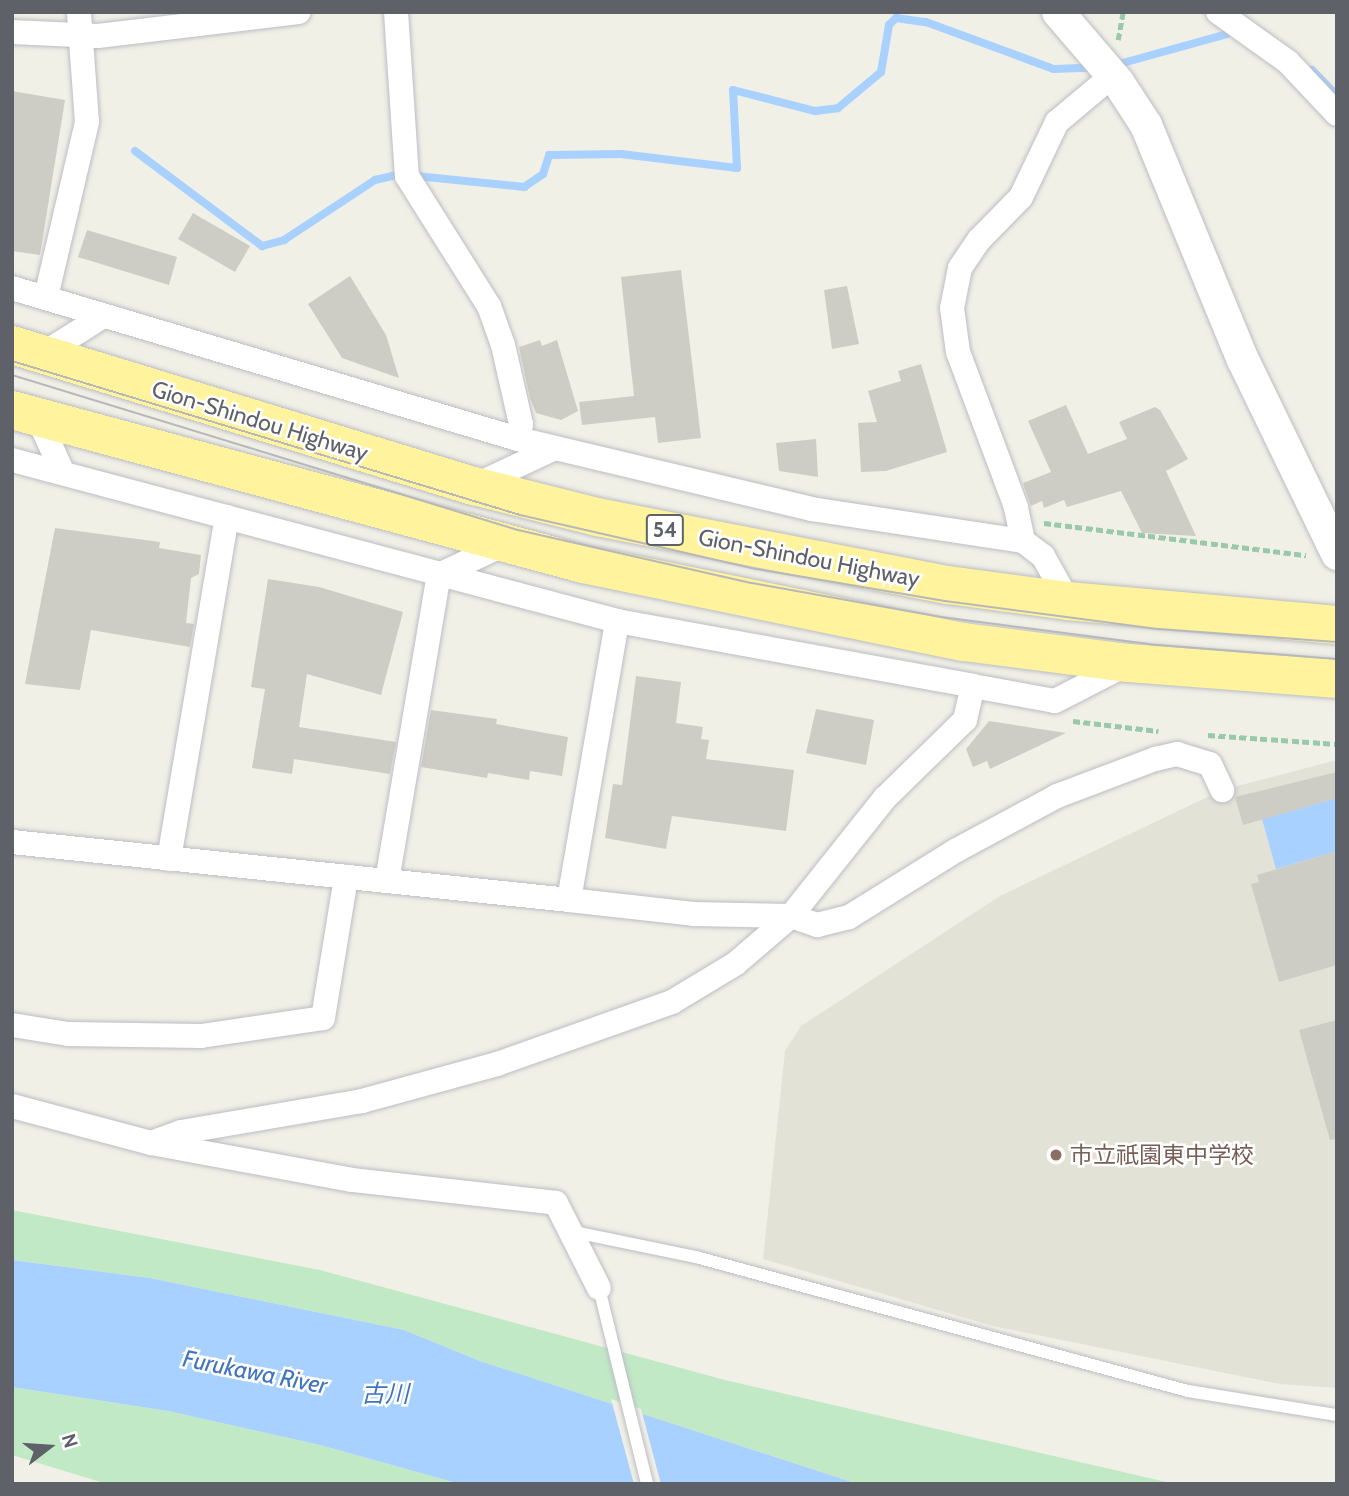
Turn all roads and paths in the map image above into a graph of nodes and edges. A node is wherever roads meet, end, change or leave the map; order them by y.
1 (299, 12) edge
2 (396, 12) edge
3 (1058, 12) edge
4 (1217, 12) edge
5 (80, 24) edge
6 (12, 32) edge
7 (1113, 75) junction
8 (1337, 114) edge
9 (12, 288) edge
10 (46, 297) junction
11 (103, 316) junction
12 (28, 349) edge
13 (25, 414) edge
14 (518, 439) junction
15 (555, 448) junction
16 (12, 460) edge
17 (63, 473) junction
18 (474, 486) junction
19 (227, 517) junction
20 (1021, 530) junction
21 (507, 542) junction
22 (1326, 555) edge
23 (439, 575) junction
24 (1068, 601) junction
25 (617, 621) junction
26 (1337, 625) edge
27 (1129, 663) junction
28 (1337, 679) edge
29 (973, 686) junction
30 (1222, 790) dead end
31 (12, 842) edge
32 (169, 859) junction
33 (346, 877) junction
34 (387, 881) junction
35 (569, 900) junction
36 (791, 916) junction
37 (12, 1025) edge
38 (12, 1106) edge
39 (151, 1143) junction
40 (570, 1231) junction
41 (599, 1288) joint
42 (1337, 1415) edge
43 (647, 1484) edge

1 - 5 street
2 - 14 street
3 - 7 street
4 - 8 street
5 - 6 street
5 - 10 street
7 - 20 street
7 - 22 street
9 - 10 street
10 - 11 street
11 - 12 street
11 - 14 street
12 - 18 highway, Gion-Shindou Highway / 54
13 - 17 street
13 - 21 highway, 54
14 - 15 street
15 - 18 street
15 - 20 street
16 - 17 street
17 - 19 street
18 - 24 highway, Gion-Shindou Highway / 54
19 - 23 street
19 - 32 street
20 - 22 path
20 - 24 street
21 - 23 street
21 - 27 highway, 54
23 - 25 street
23 - 34 street
24 - 26 highway, Gion-Shindou Highway / 54
25 - 29 street
25 - 35 street
27 - 28 highway, 54
27 - 29 street
29 - 36 street
30 - 36 street
31 - 32 street
32 - 33 street
33 - 34 street
33 - 37 street
34 - 35 street
35 - 36 street
36 - 39 street
38 - 39 street
39 - 40 street
40 - 41 street
40 - 42 lane
41 - 43 lane

